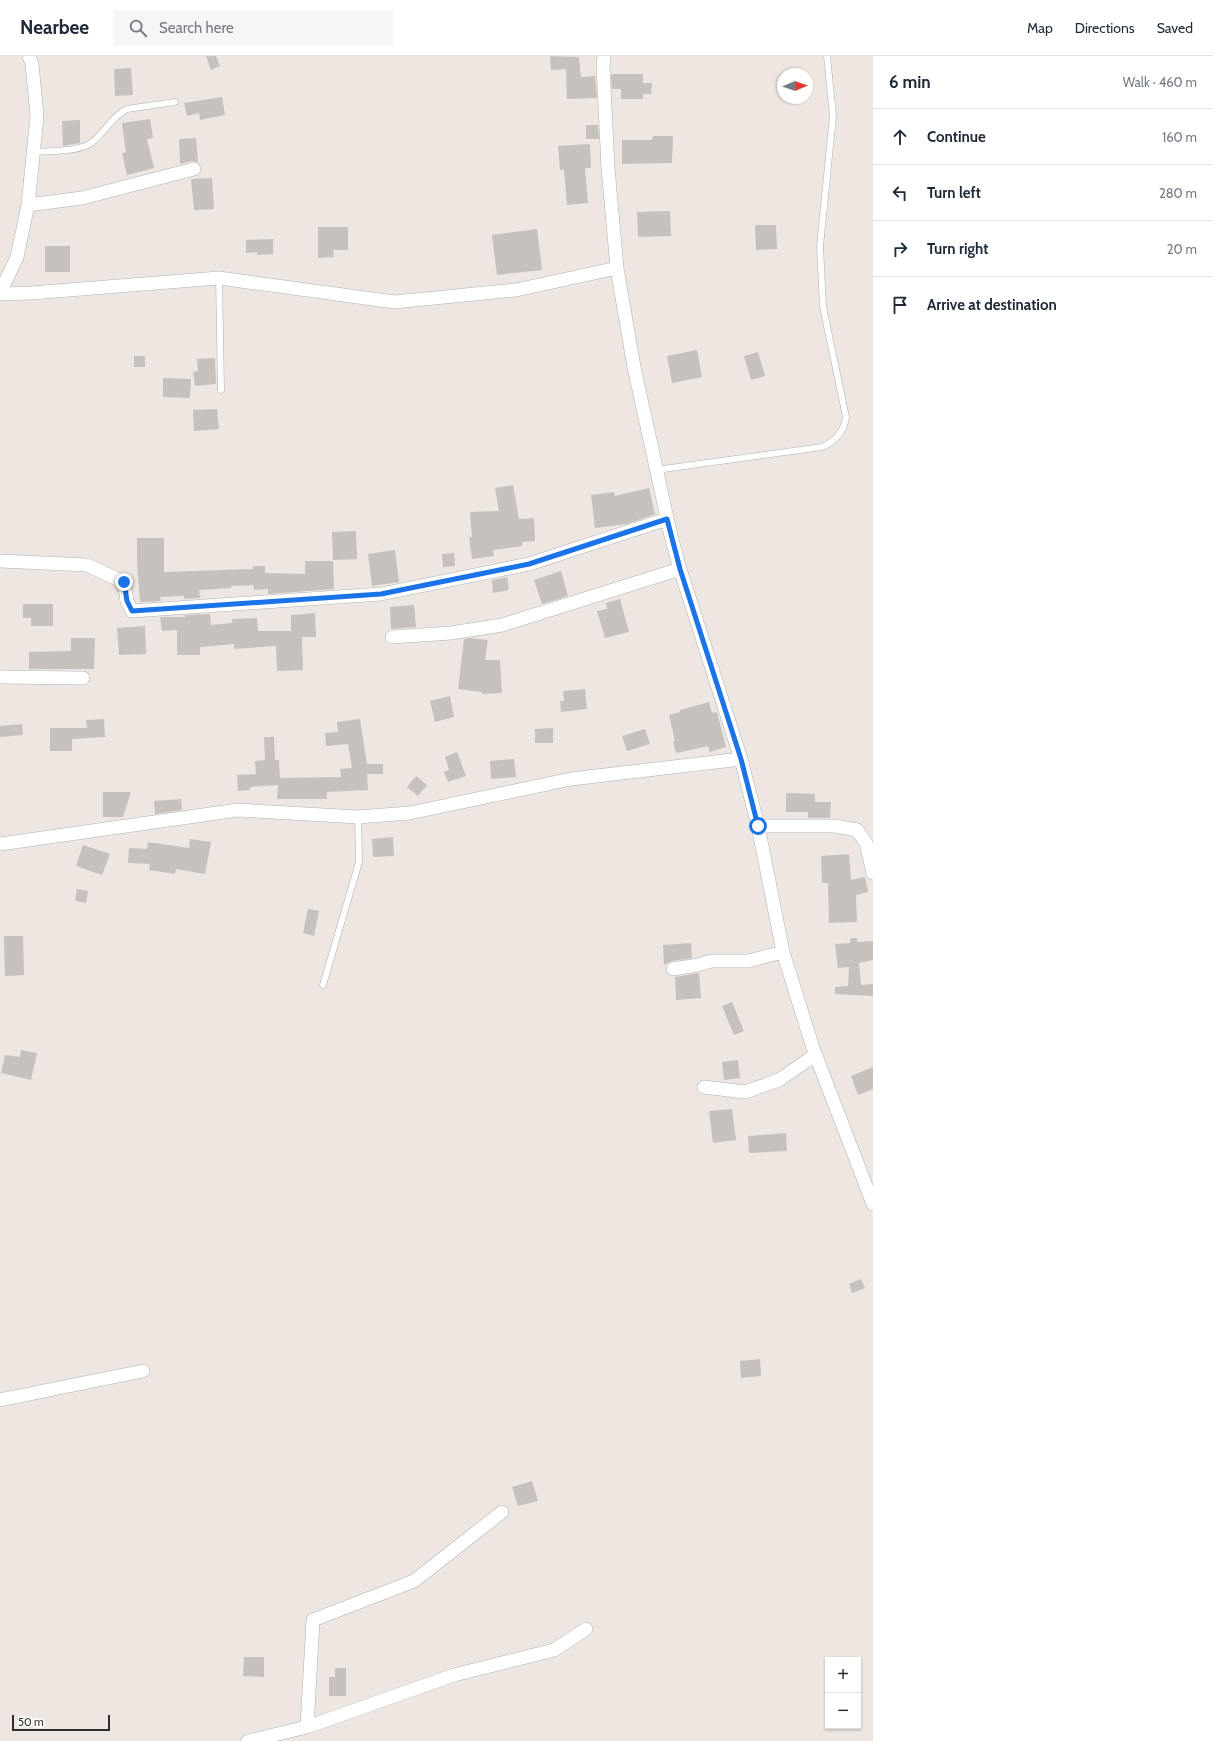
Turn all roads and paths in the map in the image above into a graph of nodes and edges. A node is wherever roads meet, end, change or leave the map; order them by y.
1 (29, 56) edge
2 (604, 56) edge
3 (827, 56) edge
4 (175, 102) dead end
5 (33, 152) junction
6 (194, 169) dead end
7 (28, 204) junction
8 (617, 268) junction
9 (219, 278) junction
10 (0, 294) edge
11 (221, 390) dead end
12 (656, 470) junction
13 (667, 519) junction
14 (0, 561) edge
15 (680, 569) junction
16 (392, 637) dead end
17 (0, 677) edge
18 (83, 678) dead end
19 (741, 759) junction
20 (358, 817) junction
21 (758, 826) junction
22 (869, 843) edge
23 (0, 844) edge
24 (873, 873) edge
25 (783, 952) junction
26 (673, 969) dead end
27 (323, 985) dead end
28 (815, 1055) junction
29 (704, 1087) dead end
30 (873, 1204) edge
31 (143, 1371) dead end
32 (0, 1400) edge
33 (502, 1512) dead end
34 (586, 1629) dead end
35 (307, 1726) junction
36 (248, 1741) edge

1 - 5 street
2 - 8 street
3 - 12 lane
4 - 5 lane
5 - 7 street
6 - 7 street
7 - 10 street
8 - 9 street
8 - 12 street
9 - 10 street
9 - 11 lane
12 - 13 street
13 - 14 street
13 - 15 street
15 - 16 street
15 - 19 street
17 - 18 street
19 - 20 street
19 - 21 street
20 - 23 street
20 - 27 lane
21 - 22 street
21 - 25 street
22 - 24 street
25 - 26 street
25 - 28 street
28 - 29 street
28 - 30 street
31 - 32 street
33 - 35 street
34 - 35 street
35 - 36 street

